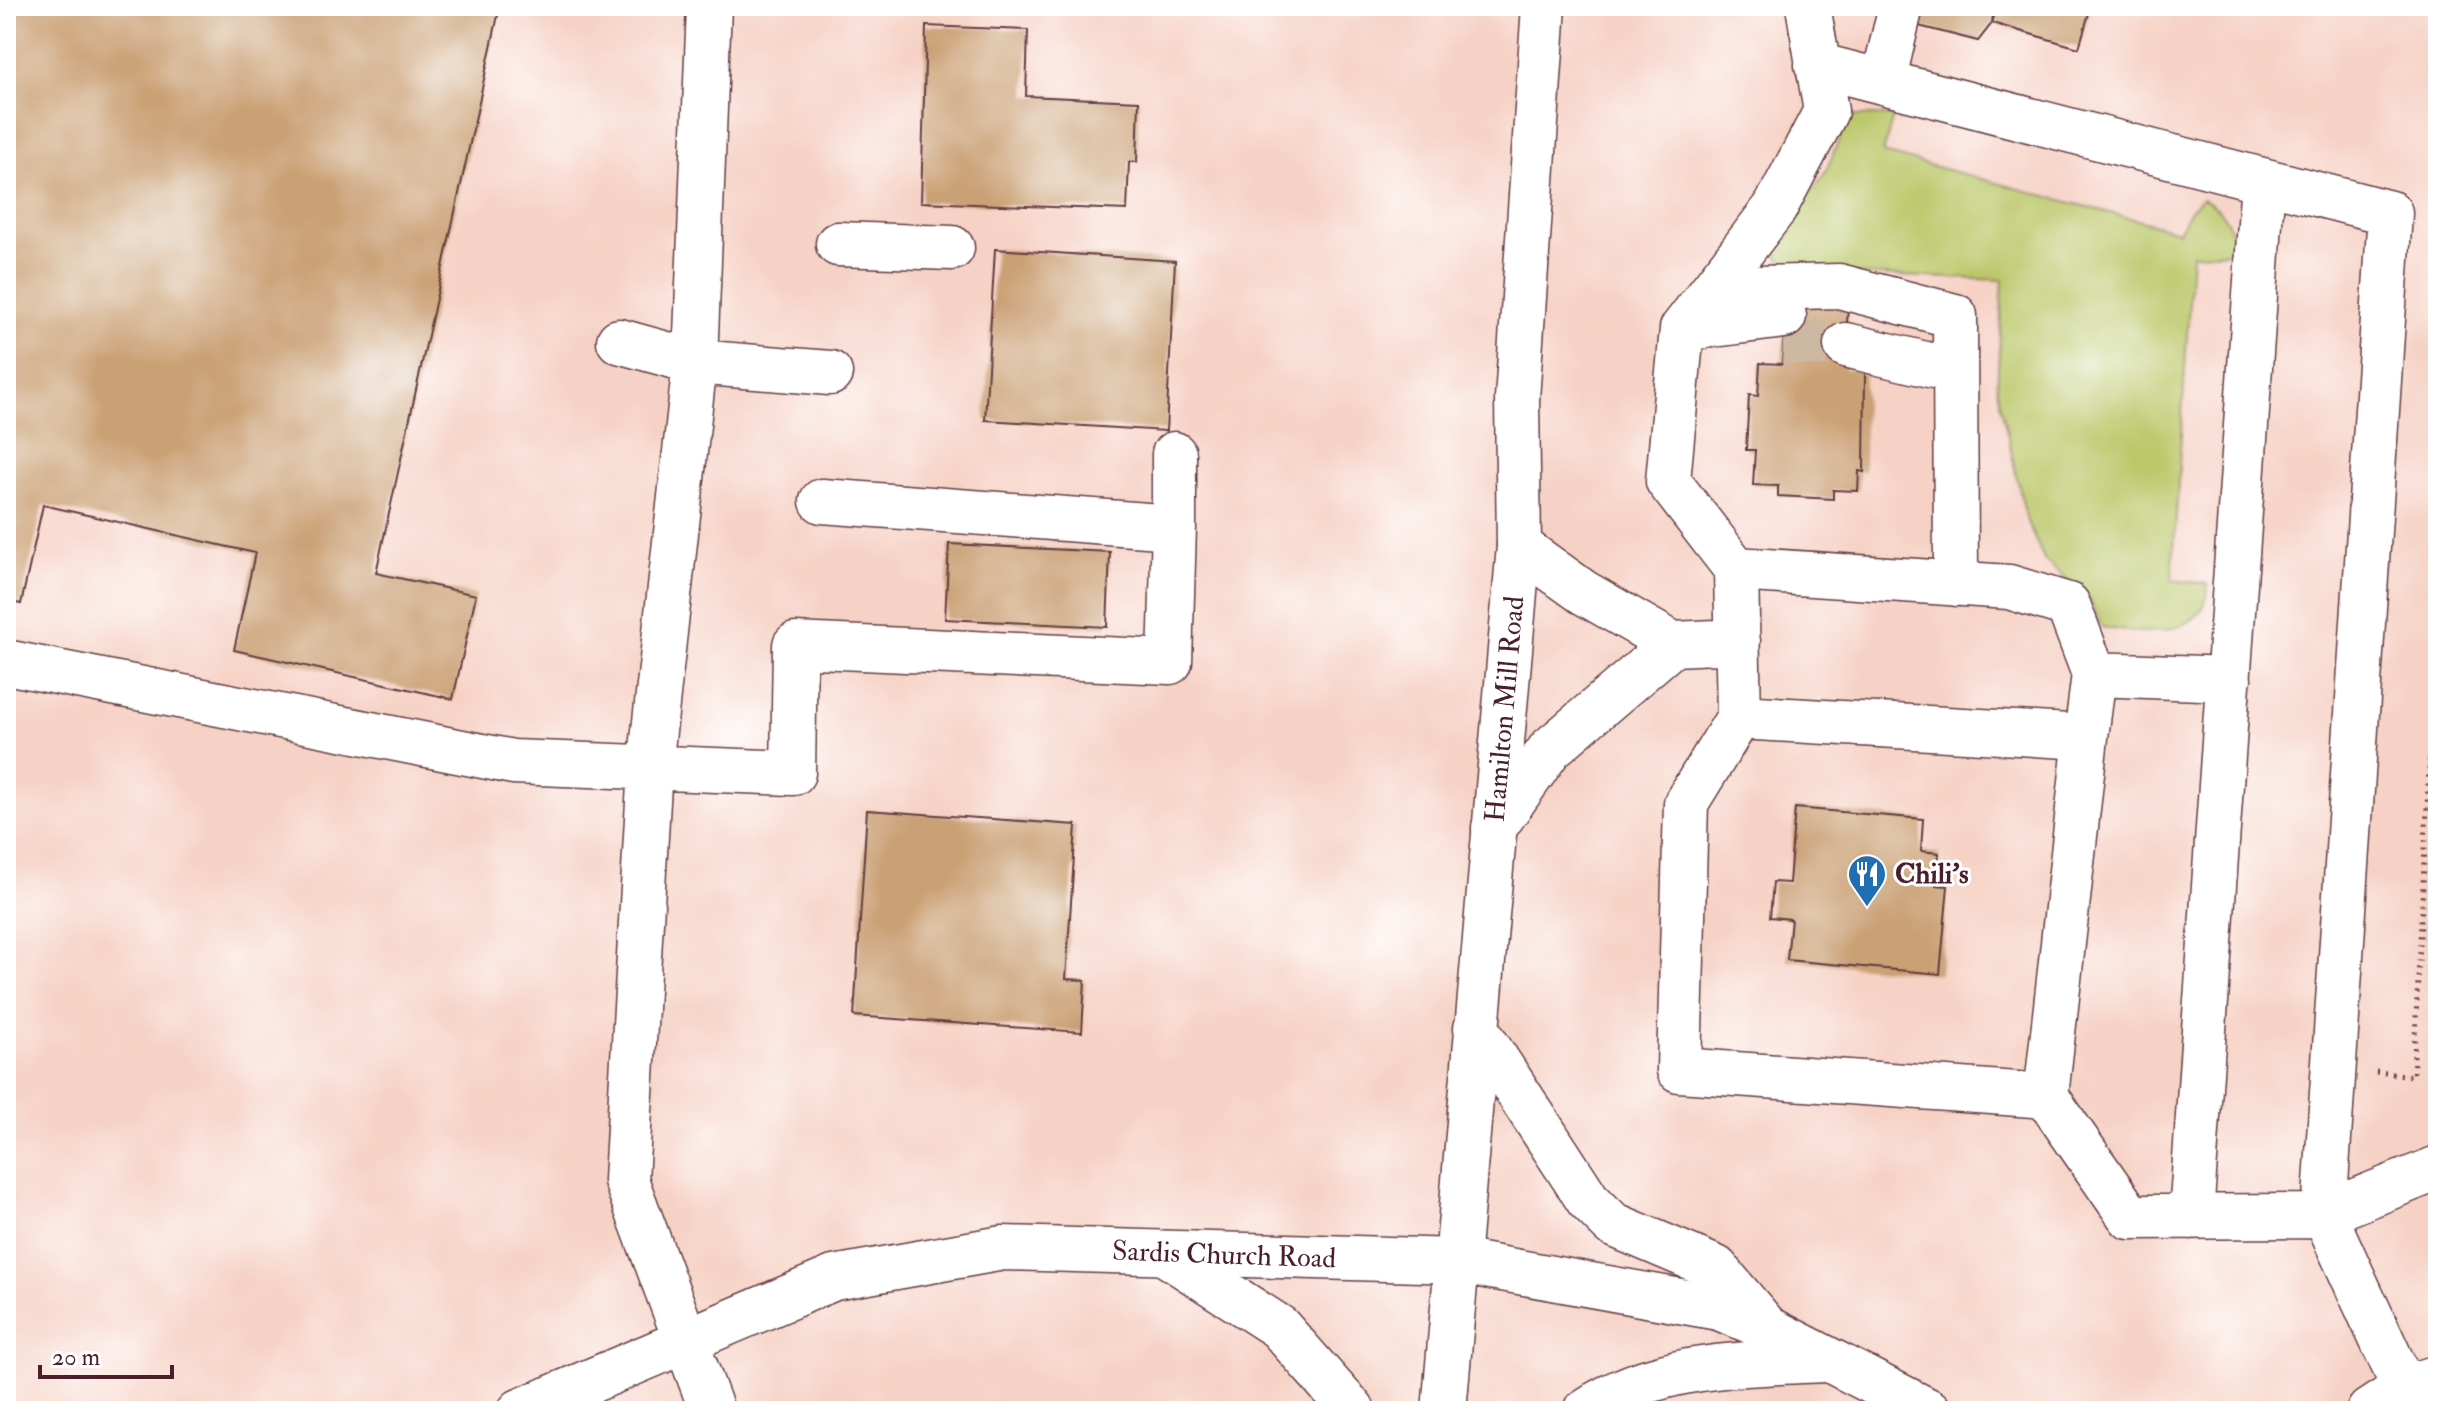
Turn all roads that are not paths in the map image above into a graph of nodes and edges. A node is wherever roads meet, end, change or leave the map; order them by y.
1 (709, 6) edge
2 (1544, 6) edge
3 (1808, 6) edge
4 (1901, 6) edge
5 (1817, 65) junction
6 (1883, 82) junction
7 (2263, 180) junction
8 (838, 244) dead end
9 (952, 248) dead end
10 (1713, 289) junction
11 (1784, 329) tunnel mouth
12 (1682, 334) junction
13 (1846, 334) tunnel mouth
14 (619, 341) dead end
15 (1955, 345) junction
16 (695, 362) junction
17 (830, 373) dead end
18 (1174, 454) dead end
19 (822, 501) dead end
20 (1174, 527) junction
21 (1519, 546) junction
22 (1736, 569) junction
23 (1956, 584) junction
24 (1738, 641) junction
25 (1673, 644) junction
26 (6, 662) edge
27 (2094, 674) junction
28 (2229, 679) junction
29 (1739, 717) junction
30 (2086, 737) junction
31 (650, 767) junction
32 (1494, 828) junction
33 (1476, 1028) junction
34 (2046, 1096) junction
35 (2438, 1168) edge
36 (2324, 1214) junction
37 (2191, 1217) junction
38 (1164, 1253) junction
39 (1458, 1261) junction
40 (1767, 1328) junction
41 (685, 1339) junction
42 (1825, 1360) junction
43 (2404, 1392) edge
44 (520, 1411) edge
45 (712, 1411) edge
46 (1353, 1411) edge
47 (1444, 1411) edge
48 (1585, 1411) edge
49 (1929, 1411) edge

1 - 16 main road
2 - 21 main road, Hamilton Mill Road
3 - 5 main road
4 - 6 main road
5 - 6 main road
5 - 10 main road
6 - 7 main road
7 - 28 main road
7 - 36 main road
8 - 9 main road
10 - 12 main road
10 - 15 main road
11 - 12 main road
12 - 22 main road
13 - 15 main road
14 - 16 main road
15 - 23 main road
16 - 17 main road
16 - 31 main road
18 - 20 main road
19 - 20 main road
20 - 31 main road
21 - 25 main road
21 - 32 main road, Hamilton Mill Road
22 - 23 main road
22 - 24 main road
23 - 27 main road
24 - 25 main road
24 - 29 main road
25 - 32 main road
26 - 31 main road
27 - 28 main road
27 - 30 main road
28 - 37 main road
29 - 30 main road
29 - 34 main road
30 - 34 main road
31 - 41 main road
32 - 33 main road, Hamilton Mill Road
33 - 39 main road, Hamilton Mill Road
33 - 40 main road
34 - 37 main road
35 - 36 main road
36 - 37 main road
36 - 43 main road
38 - 39 main road, Sardis Church Road
38 - 41 main road, Sardis Church Road
38 - 46 main road
39 - 40 main road, Sardis Church Road
39 - 47 main road, Hamilton Mill Road
40 - 42 main road, Sardis Church Road
41 - 44 main road, Sardis Church Road
41 - 45 main road
42 - 48 main road
42 - 49 main road, Sardis Church Road

